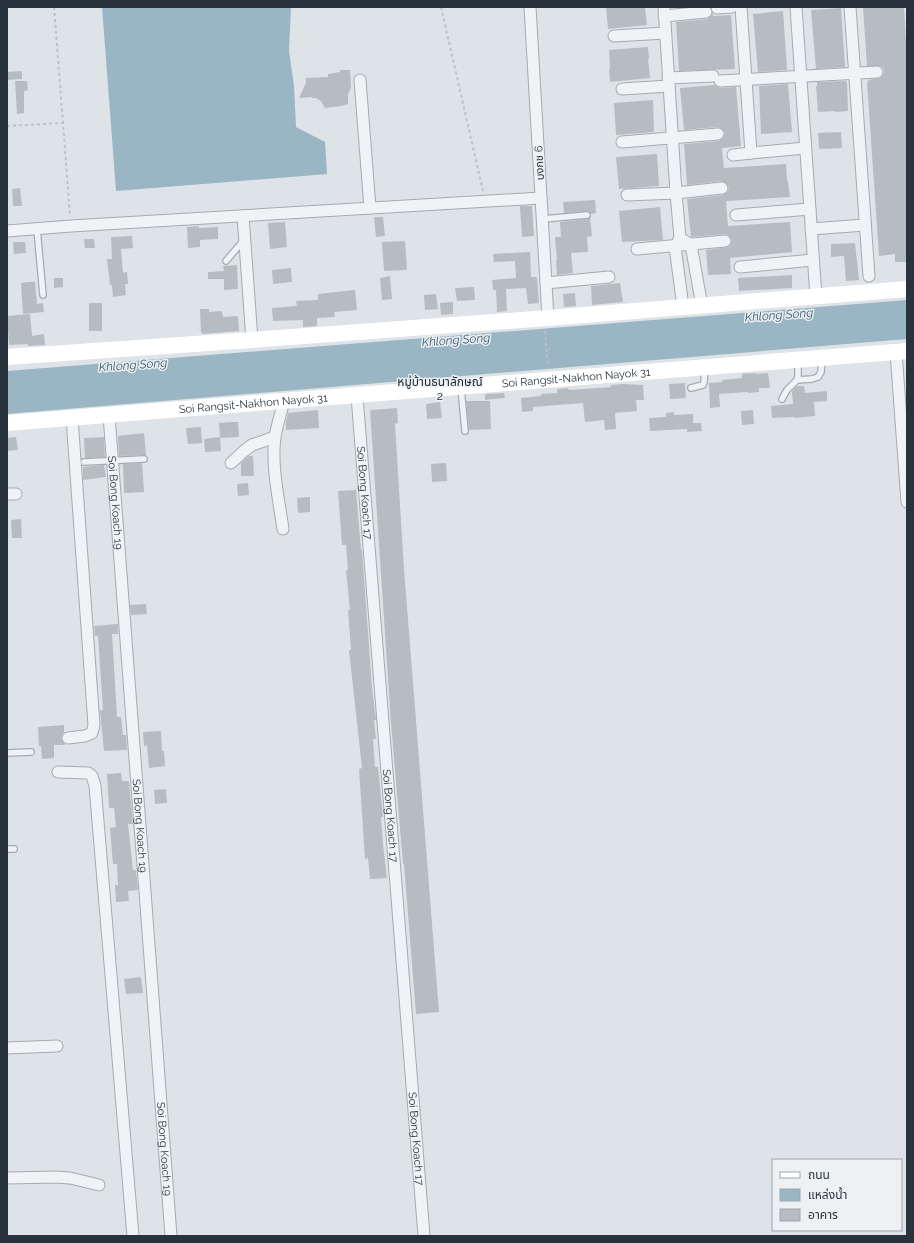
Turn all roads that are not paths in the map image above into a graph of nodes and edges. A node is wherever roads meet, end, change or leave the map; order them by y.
1 (530, 7) edge
2 (732, 7) edge
3 (741, 7) edge
4 (796, 7) edge
5 (850, 7) edge
6 (664, 12) edge
7 (665, 33) junction
8 (614, 36) dead end
9 (877, 72) dead end
10 (854, 74) junction
11 (800, 77) junction
12 (360, 80) dead end
13 (746, 80) junction
14 (668, 82) junction
15 (622, 89) dead end
16 (718, 134) dead end
17 (672, 138) junction
18 (622, 142) dead end
19 (805, 148) junction
20 (751, 153) junction
21 (733, 155) dead end
22 (722, 188) dead end
23 (676, 193) junction
24 (627, 195) dead end
25 (541, 198) junction
26 (370, 208) junction
27 (810, 209) junction
28 (587, 215) dead end
29 (736, 215) dead end
30 (243, 216) junction
31 (543, 219) junction
32 (865, 225) junction
33 (37, 229) junction
34 (811, 229) junction
35 (7, 231) edge
36 (245, 239) junction
37 (725, 241) dead end
38 (678, 242) junction
39 (691, 245) junction
40 (637, 250) dead end
41 (813, 260) junction
42 (226, 261) dead end
43 (740, 267) dead end
44 (869, 276) dead end
45 (609, 277) dead end
46 (546, 283) junction
47 (907, 289) edge
48 (43, 295) dead end
49 (816, 297) junction
50 (702, 306) junction
51 (683, 307) junction
52 (547, 322) junction
53 (252, 340) junction
54 (901, 352) edge
55 (7, 357) edge
56 (822, 358) junction
57 (798, 360) junction
58 (705, 368) junction
59 (797, 380) junction
60 (461, 387) junction
61 (691, 388) dead end
62 (357, 396) junction
63 (782, 399) dead end
64 (284, 401) junction
65 (109, 415) junction
66 (72, 418) junction
67 (7, 423) edge
68 (465, 432) dead end
69 (275, 437) junction
70 (144, 459) dead end
71 (112, 461) junction
72 (84, 462) dead end
73 (231, 463) dead end
74 (907, 502) edge
75 (283, 529) dead end
76 (68, 738) dead end
77 (31, 752) dead end
78 (7, 753) edge
79 (58, 772) dead end
80 (7, 849) edge
81 (14, 849) dead end
82 (57, 1046) dead end
83 (7, 1048) edge
84 (7, 1178) edge
85 (99, 1185) dead end
86 (133, 1236) edge
87 (171, 1236) edge
88 (424, 1236) edge

1 - 25 street, บงกช 6
2 - 6 street
3 - 13 street
4 - 11 street
5 - 10 street
6 - 7 street
7 - 8 street
7 - 14 street
9 - 10 street
10 - 11 street
10 - 32 street
11 - 13 street
11 - 19 street
12 - 26 street
13 - 14 street
13 - 20 street
14 - 15 street
14 - 17 street
16 - 17 street
17 - 18 street
17 - 23 street
19 - 20 street
19 - 27 street
20 - 21 street
22 - 23 street
23 - 24 street
23 - 38 street
25 - 26 street
25 - 31 street, บงกช 6
26 - 30 street
27 - 29 street
27 - 34 street
28 - 31 lane
30 - 33 street
30 - 36 street
31 - 46 street, บงกช 6
32 - 34 street
32 - 44 street
33 - 35 street
33 - 48 lane
34 - 41 street
36 - 42 lane
36 - 53 street
37 - 39 street
38 - 39 street
38 - 40 street
38 - 51 street
39 - 50 street
41 - 43 street
41 - 49 street
45 - 46 street
46 - 52 street, บงกช 6
47 - 49 street
49 - 50 street
50 - 51 street
51 - 52 street
52 - 53 street
53 - 55 street
54 - 56 street, Soi Rangsit-Nakhon Nayok 31
54 - 74 street
56 - 57 street, Soi Rangsit-Nakhon Nayok 31
56 - 59 lane
57 - 58 street, Soi Rangsit-Nakhon Nayok 31
57 - 59 lane
58 - 60 street, Soi Rangsit-Nakhon Nayok 31
58 - 61 lane
59 - 63 lane
60 - 62 street, Soi Rangsit-Nakhon Nayok 31
60 - 68 lane
62 - 64 street, Soi Rangsit-Nakhon Nayok 31
62 - 88 street, Soi Bong Koach 17
64 - 65 street, Soi Rangsit-Nakhon Nayok 31
64 - 69 street
65 - 66 street, Soi Rangsit-Nakhon Nayok 31
65 - 71 street, Soi Bong Koach 19
66 - 67 street, Soi Rangsit-Nakhon Nayok 31
66 - 76 street
69 - 73 street
69 - 75 street
70 - 71 lane
71 - 72 lane
71 - 87 street, Soi Bong Koach 19
77 - 78 lane
79 - 86 street
80 - 81 lane
82 - 83 street
84 - 85 street

